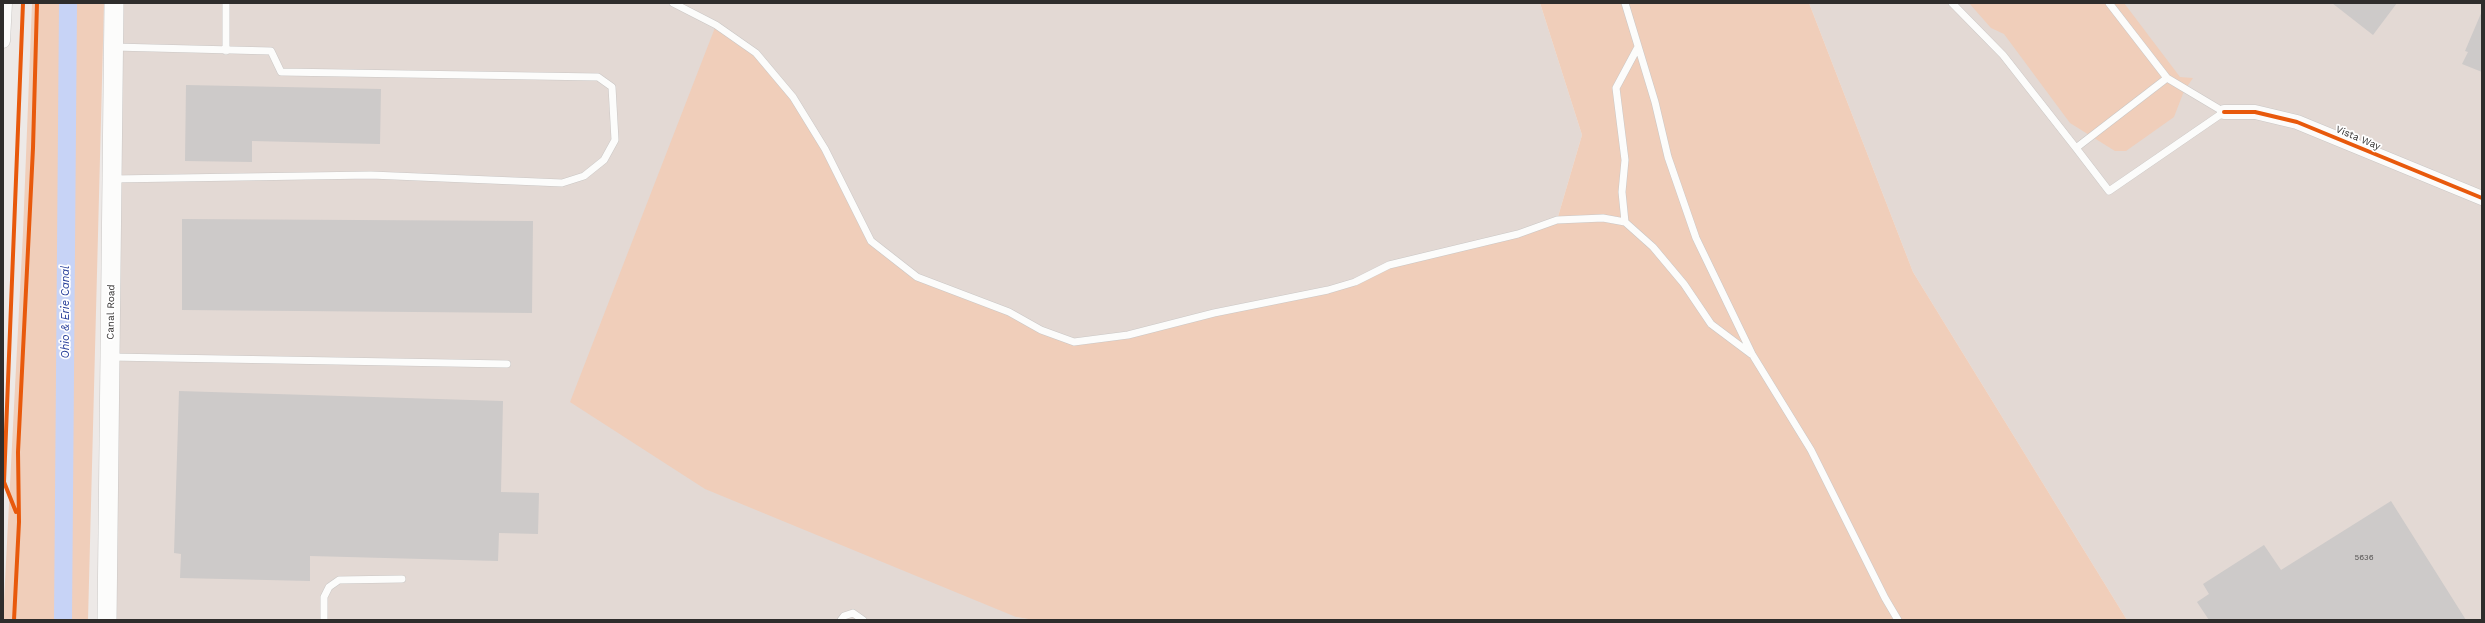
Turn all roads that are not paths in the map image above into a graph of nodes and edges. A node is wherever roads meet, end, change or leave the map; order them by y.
1 (5, 3) edge
2 (114, 3) edge
3 (226, 3) edge
4 (673, 3) edge
5 (1625, 3) edge
6 (1952, 3) edge
7 (2109, 3) edge
8 (3, 41) edge
9 (114, 47) junction
10 (1638, 47) junction
11 (226, 51) junction
12 (2167, 78) junction
13 (2224, 112) junction
14 (2076, 148) junction
15 (112, 179) junction
16 (2482, 198) edge
17 (1624, 222) junction
18 (1752, 354) junction
19 (110, 357) junction
20 (507, 364) dead end
21 (402, 579) dead end
22 (107, 620) edge
23 (324, 620) edge
24 (841, 620) edge
25 (863, 620) edge
26 (1898, 620) edge

1 - 8 street
2 - 9 main road, Canal Road
3 - 11 lane
4 - 17 lane
5 - 10 lane
6 - 14 lane
7 - 12 lane
9 - 11 lane
9 - 15 main road, Canal Road
10 - 17 lane
10 - 18 lane
11 - 15 lane
12 - 13 lane
12 - 14 lane
13 - 14 lane
13 - 16 street, Vista Way
15 - 19 main road, Canal Road
17 - 18 lane
18 - 26 lane
19 - 20 lane
19 - 22 main road, Canal Road
21 - 23 lane
24 - 25 lane

